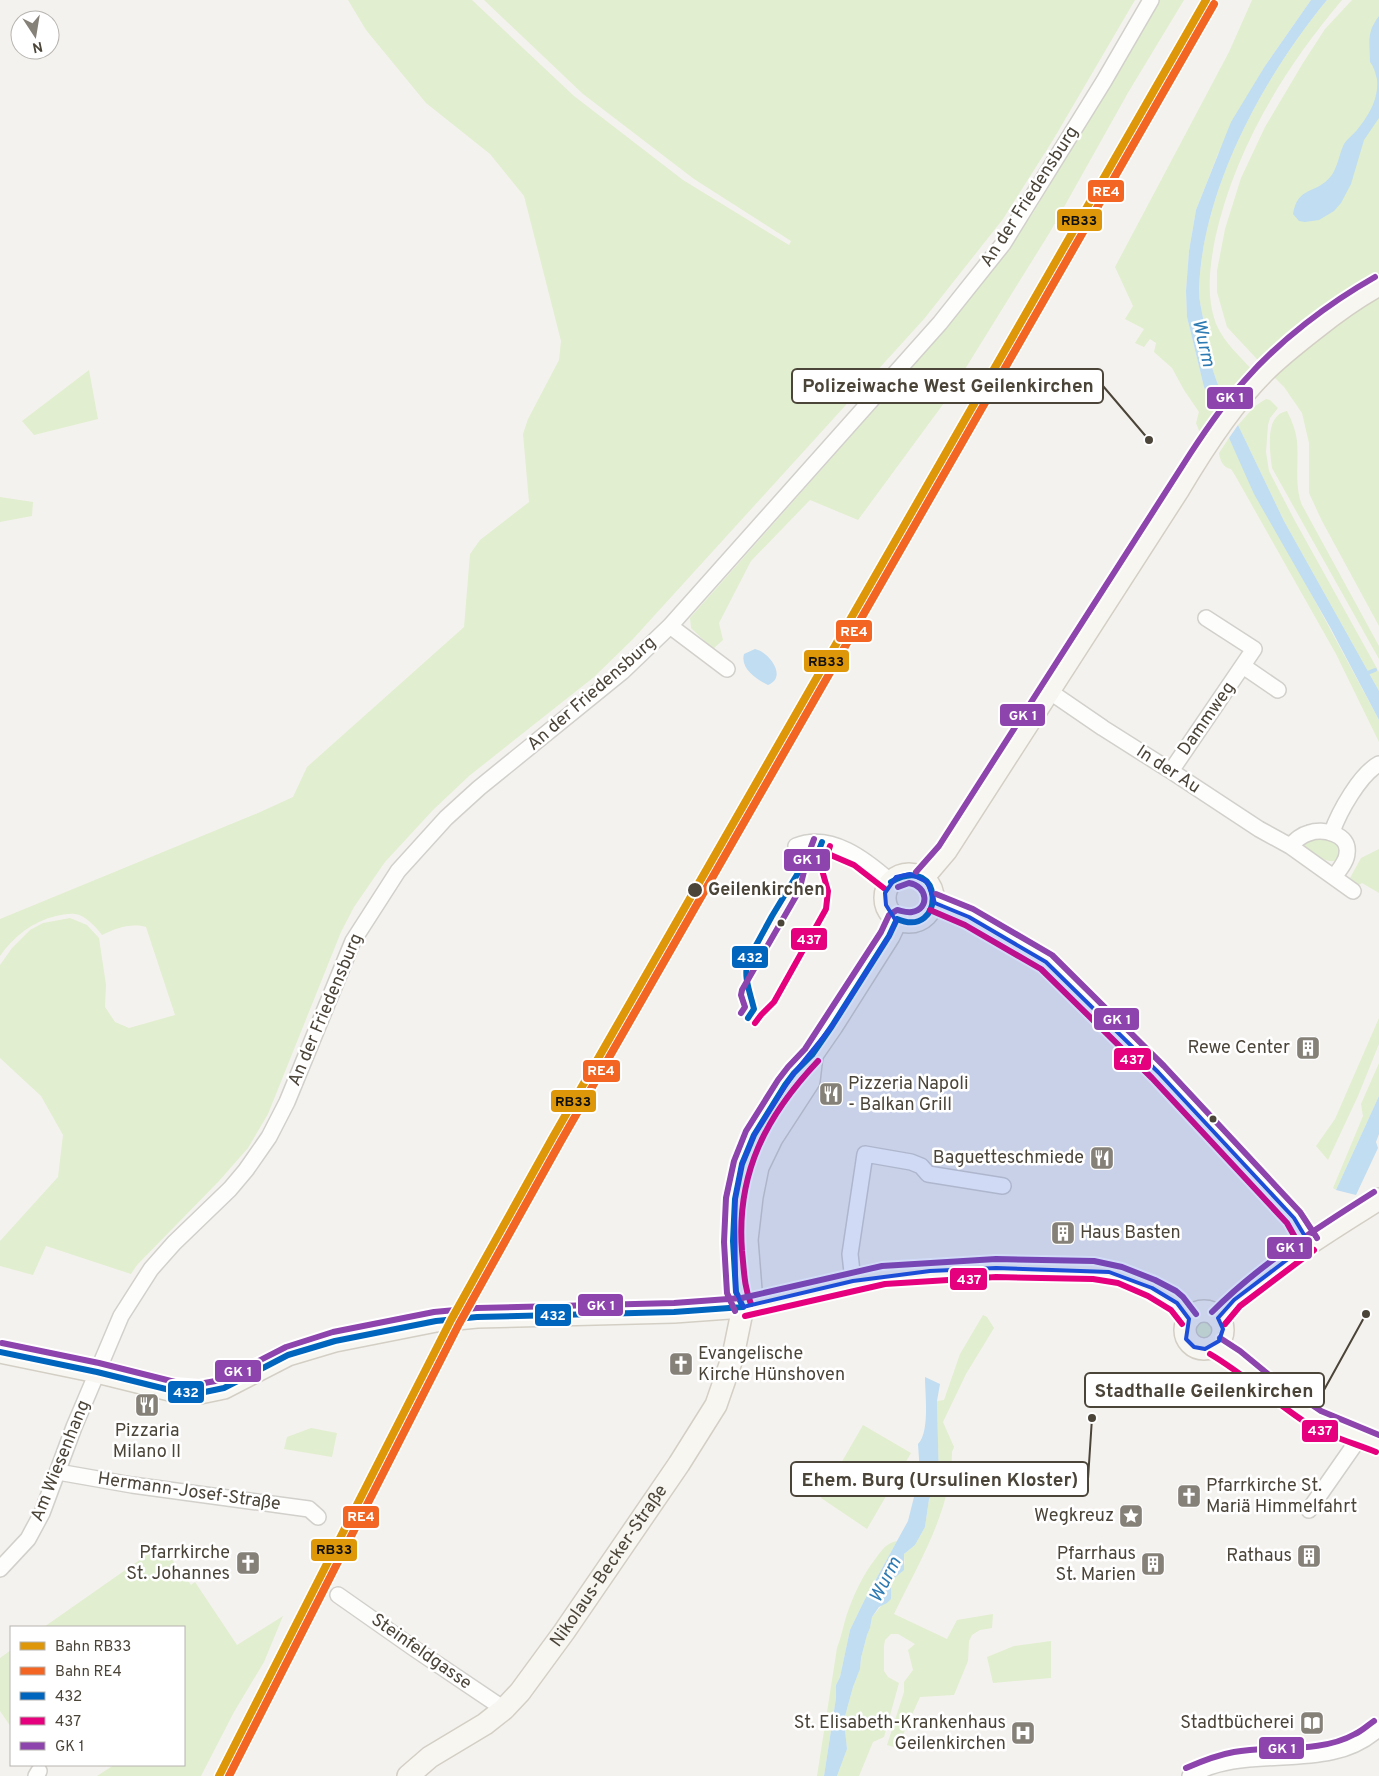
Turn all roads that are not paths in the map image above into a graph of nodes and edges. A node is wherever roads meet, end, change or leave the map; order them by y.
1 (1151, 0) edge
2 (1379, 285) edge
3 (1206, 618) dead end
4 (670, 626) junction
5 (1243, 666) junction
6 (727, 669) dead end
7 (1278, 690) dead end
8 (1049, 691) junction
9 (1379, 764) edge
10 (1171, 771) junction
11 (1332, 832) junction
12 (796, 846) dead end
13 (1290, 846) junction
14 (1334, 877) junction
15 (923, 878) junction
16 (891, 882) junction
17 (1354, 891) dead end
18 (933, 902) junction
19 (897, 919) junction
20 (1003, 1186) dead end
21 (1379, 1199) edge
22 (1309, 1243) junction
23 (853, 1280) junction
24 (743, 1307) junction
25 (1189, 1318) junction
26 (1218, 1318) junction
27 (1215, 1346) junction
28 (0, 1352) edge
29 (97, 1372) junction
30 (1369, 1440) edge
31 (58, 1472) junction
32 (1309, 1510) dead end
33 (318, 1517) dead end
34 (0, 1569) edge
35 (338, 1595) dead end
36 (504, 1709) junction
37 (1379, 1728) edge
38 (408, 1776) edge
39 (1190, 1776) edge

1 - 4 street, An der Friedensburg
2 - 8 main road
3 - 5 street, Dammweg
4 - 6 street, An der Friedensburg
4 - 29 street, An der Friedensburg
5 - 7 street, Dammweg
5 - 10 street, Dammweg
8 - 10 street, In der Au
8 - 15 main road
9 - 11 street
10 - 13 street, In der Au
11 - 13 street
11 - 14 street
12 - 16 street
13 - 14 street, In der Au
14 - 17 street, In der Au
15 - 16 main road
15 - 18 main road
16 - 19 main road
18 - 19 main road
18 - 22 street
19 - 24 main road
20 - 23 street
21 - 22 main road
22 - 26 main road
23 - 24 main road
23 - 25 main road
24 - 29 main road
24 - 36 main road, Nikolaus-Becker-Straße
25 - 26 main road
25 - 27 main road
26 - 27 main road
27 - 30 main road
28 - 29 main road
29 - 31 street, Am Wiesenhang
30 - 32 street
31 - 33 street, Hermann-Josef-Straße
31 - 34 street, Am Wiesenhang
35 - 36 street, Steinfeldgasse
36 - 38 main road, Nikolaus-Becker-Straße
37 - 39 street

